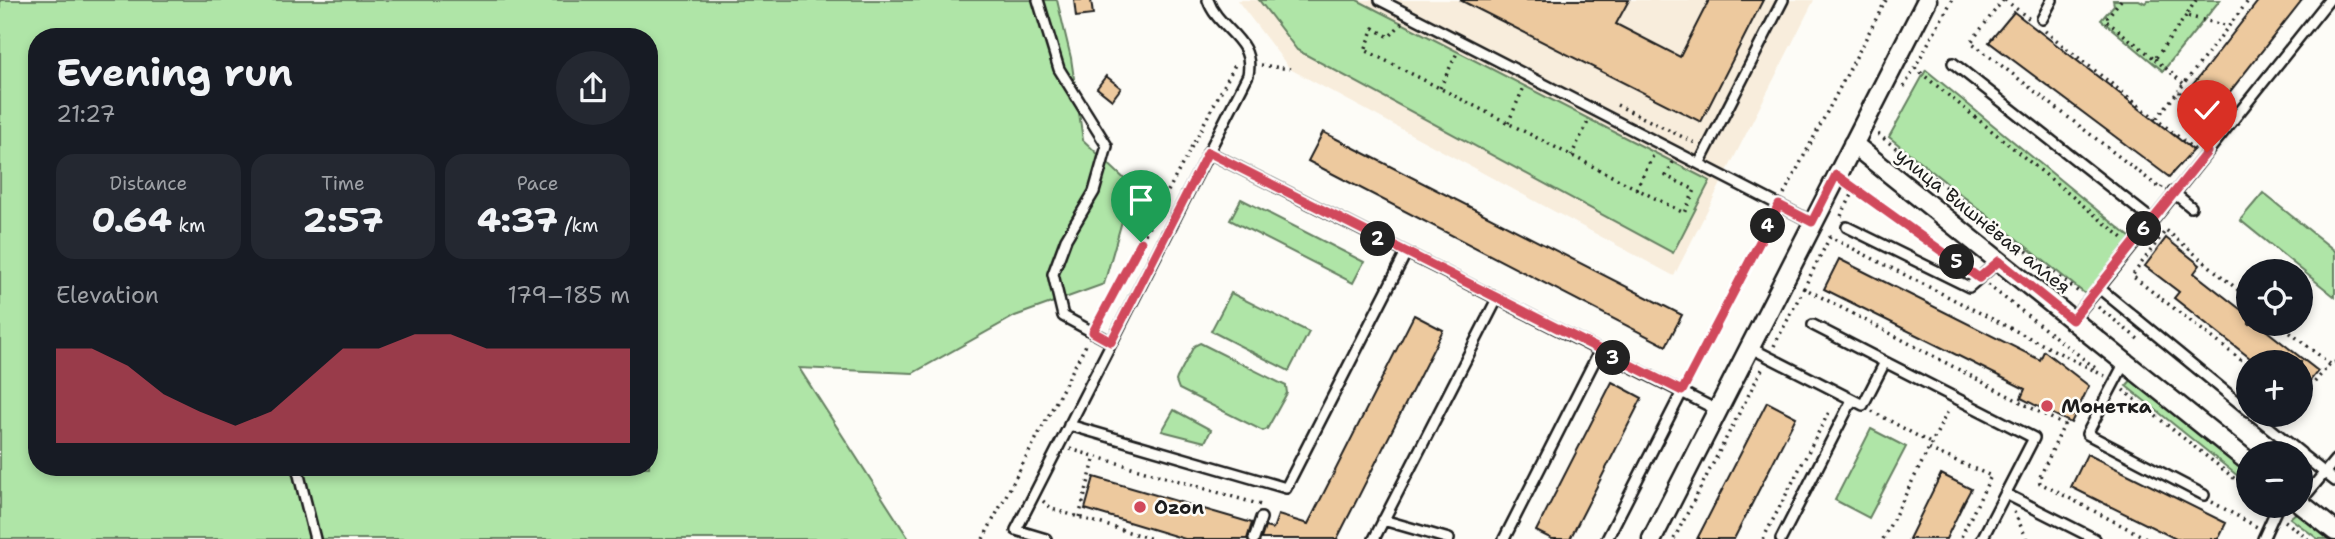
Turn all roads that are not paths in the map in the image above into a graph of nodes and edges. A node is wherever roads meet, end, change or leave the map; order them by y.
1 (1038, 0) edge
2 (1208, 0) edge
3 (1380, 0) edge
4 (1783, 0) edge
5 (1927, 0) edge
6 (2052, 0) edge
7 (2330, 0) edge
8 (2037, 21) road end
9 (1953, 63) dead end
10 (1853, 144) junction
11 (1208, 152) junction
12 (1699, 164) junction
13 (2173, 192) junction
14 (2191, 207) dead end
15 (2152, 220) junction
16 (1812, 222) junction
17 (1847, 227) dead end
18 (1405, 253) junction
19 (1999, 261) junction
20 (2099, 288) junction
21 (1497, 299) junction
22 (2072, 320) junction
23 (1812, 325) dead end
24 (1111, 342) junction
25 (1749, 348) junction
26 (1599, 352) junction
27 (1885, 362) junction
28 (2124, 362) junction
29 (1682, 391) junction
30 (1852, 400) junction
31 (2236, 400) edge
32 (1717, 410) junction
33 (1069, 425) junction
34 (2269, 427) edge
35 (2286, 441) edge
36 (2236, 452) edge
37 (2335, 460) edge
38 (2313, 463) edge
39 (2324, 473) junction
40 (299, 476) edge
41 (2335, 481) edge
42 (2313, 487) edge
43 (2006, 494) junction
44 (2206, 498) road end
45 (2313, 513) edge
46 (1261, 518) dead end
47 (2273, 518) edge
48 (1383, 520) junction
49 (2335, 531) edge
50 (315, 539) edge
51 (1046, 539) edge
52 (1254, 539) edge
53 (1374, 539) edge
54 (1449, 539) edge
55 (1504, 539) edge
56 (1606, 539) edge
57 (1652, 539) edge
58 (1781, 539) edge
59 (1982, 539) edge
60 (2095, 539) edge
61 (2263, 539) edge

1 - 24 lane
2 - 11 lane
3 - 12 lane
4 - 12 lane
5 - 10 street
6 - 8 lane
7 - 13 lane
9 - 15 lane
10 - 16 street
10 - 19 street, улица Вишнёвая аллея
11 - 18 lane
11 - 24 lane
12 - 16 lane
13 - 14 lane
13 - 15 lane
15 - 20 lane
16 - 25 street
17 - 19 lane
18 - 21 lane
18 - 33 lane
19 - 22 street, улица Вишнёвая аллея
20 - 22 lane
20 - 31 lane
21 - 26 lane
21 - 48 lane
22 - 28 street, улица Вишнёвая аллея
23 - 27 lane
24 - 33 lane
25 - 30 lane
25 - 32 street
26 - 29 lane
26 - 55 lane
27 - 30 lane
27 - 43 lane
28 - 36 street, улица Вишнёвая аллея
28 - 44 lane
29 - 32 lane
29 - 56 lane
30 - 58 lane
32 - 57 street
33 - 51 lane
34 - 35 lane
37 - 39 lane
38 - 39 lane
39 - 41 lane
39 - 42 lane
40 - 50 lane
43 - 59 lane
43 - 60 lane
45 - 49 street
46 - 52 lane
47 - 61 lane
48 - 53 lane
48 - 54 lane

